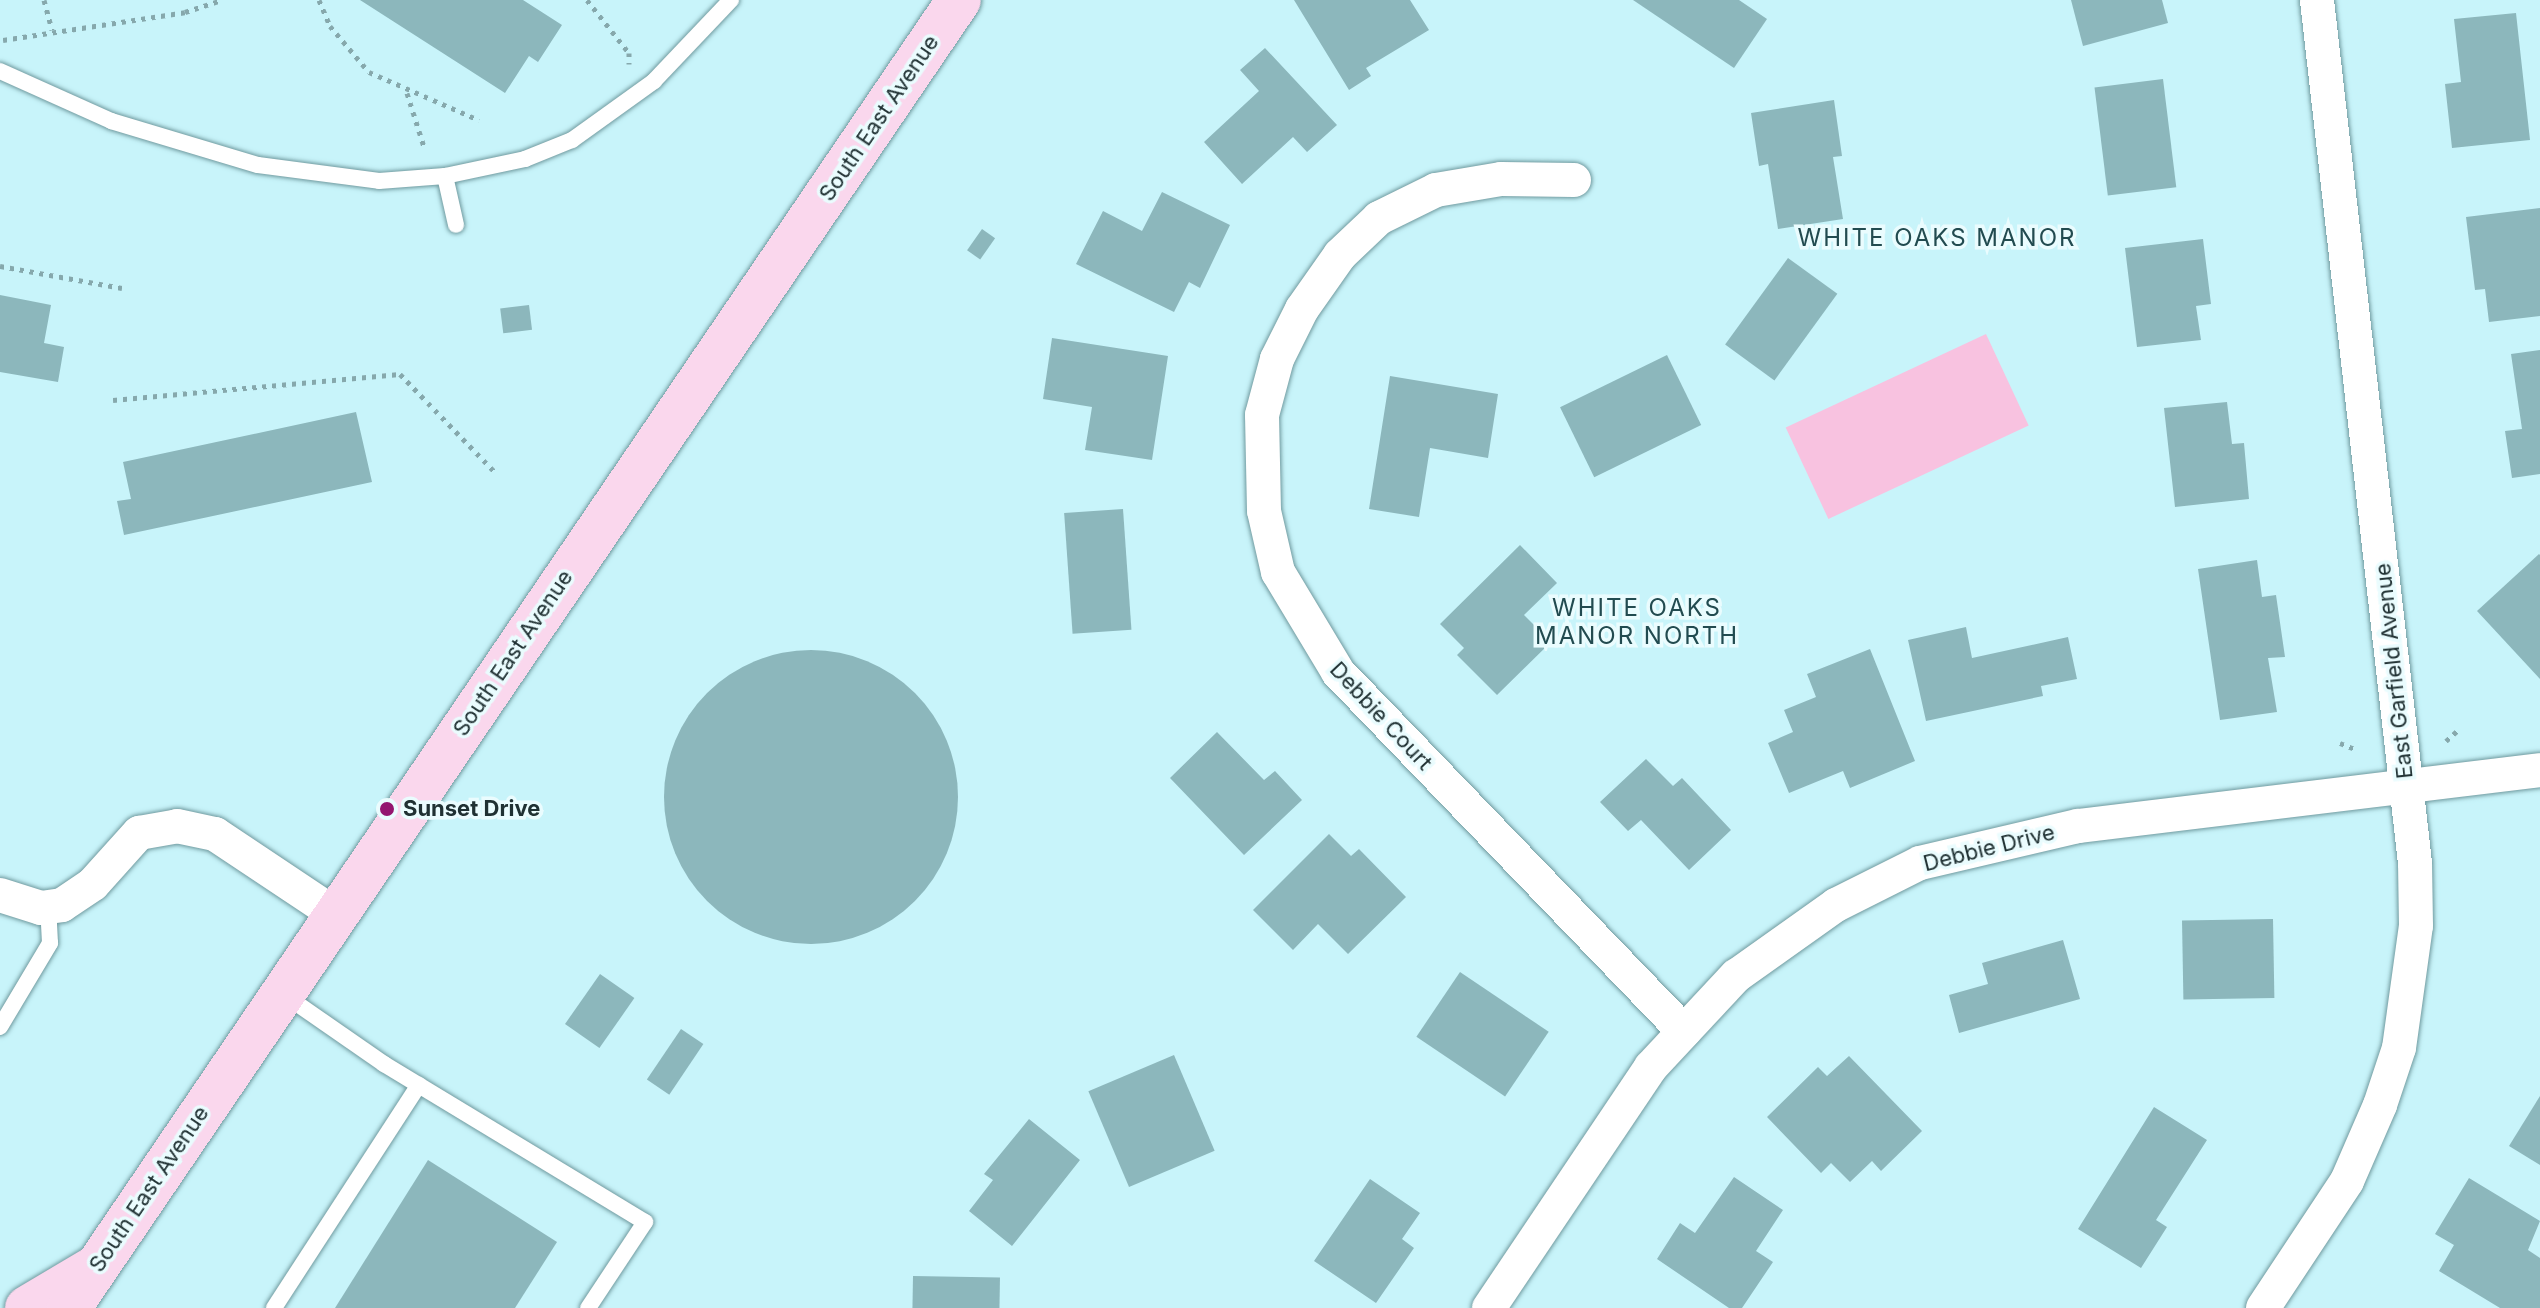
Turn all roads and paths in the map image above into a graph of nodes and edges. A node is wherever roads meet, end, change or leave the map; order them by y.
1 (44, 0) edge
2 (222, 0) edge
3 (319, 0) edge
4 (587, 0) edge
5 (731, 0) edge
6 (959, 0) edge
7 (2317, 0) edge
8 (52, 30) junction
9 (0, 40) edge
10 (0, 71) edge
11 (623, 72) dead end
12 (407, 93) junction
13 (479, 120) dead end
14 (437, 153) dead end
15 (445, 176) junction
16 (1574, 180) dead end
17 (456, 225) dead end
18 (0, 266) edge
19 (122, 288) dead end
20 (113, 400) dead end
21 (495, 472) dead end
22 (2540, 770) edge
23 (2407, 787) junction
24 (0, 895) edge
25 (48, 907) junction
26 (335, 914) junction
27 (282, 993) junction
28 (0, 1027) edge
29 (1684, 1031) junction
30 (419, 1085) junction
31 (97, 1267) junction
32 (27, 1308) edge
33 (69, 1308) edge
34 (274, 1308) edge
35 (588, 1308) edge
36 (1489, 1308) edge
37 (2263, 1308) edge

1 - 8 path
2 - 8 path
3 - 12 path
4 - 11 path
5 - 15 lane
6 - 26 main road, South East Avenue
7 - 23 street, East Garfield Avenue
8 - 9 path
10 - 15 lane
12 - 13 path
12 - 14 path
15 - 17 lane
16 - 29 street, Debbie Court
18 - 19 path
20 - 21 path
22 - 23 street, Debbie Drive
23 - 29 street, Debbie Drive
23 - 37 street, East Garfield Avenue
24 - 25 street
25 - 26 street
25 - 28 lane
26 - 27 main road, South East Avenue
27 - 30 lane
27 - 31 main road, South East Avenue
29 - 36 street, Debbie Drive
30 - 34 lane
30 - 35 lane
31 - 32 main road
31 - 33 main road, South East Avenue

